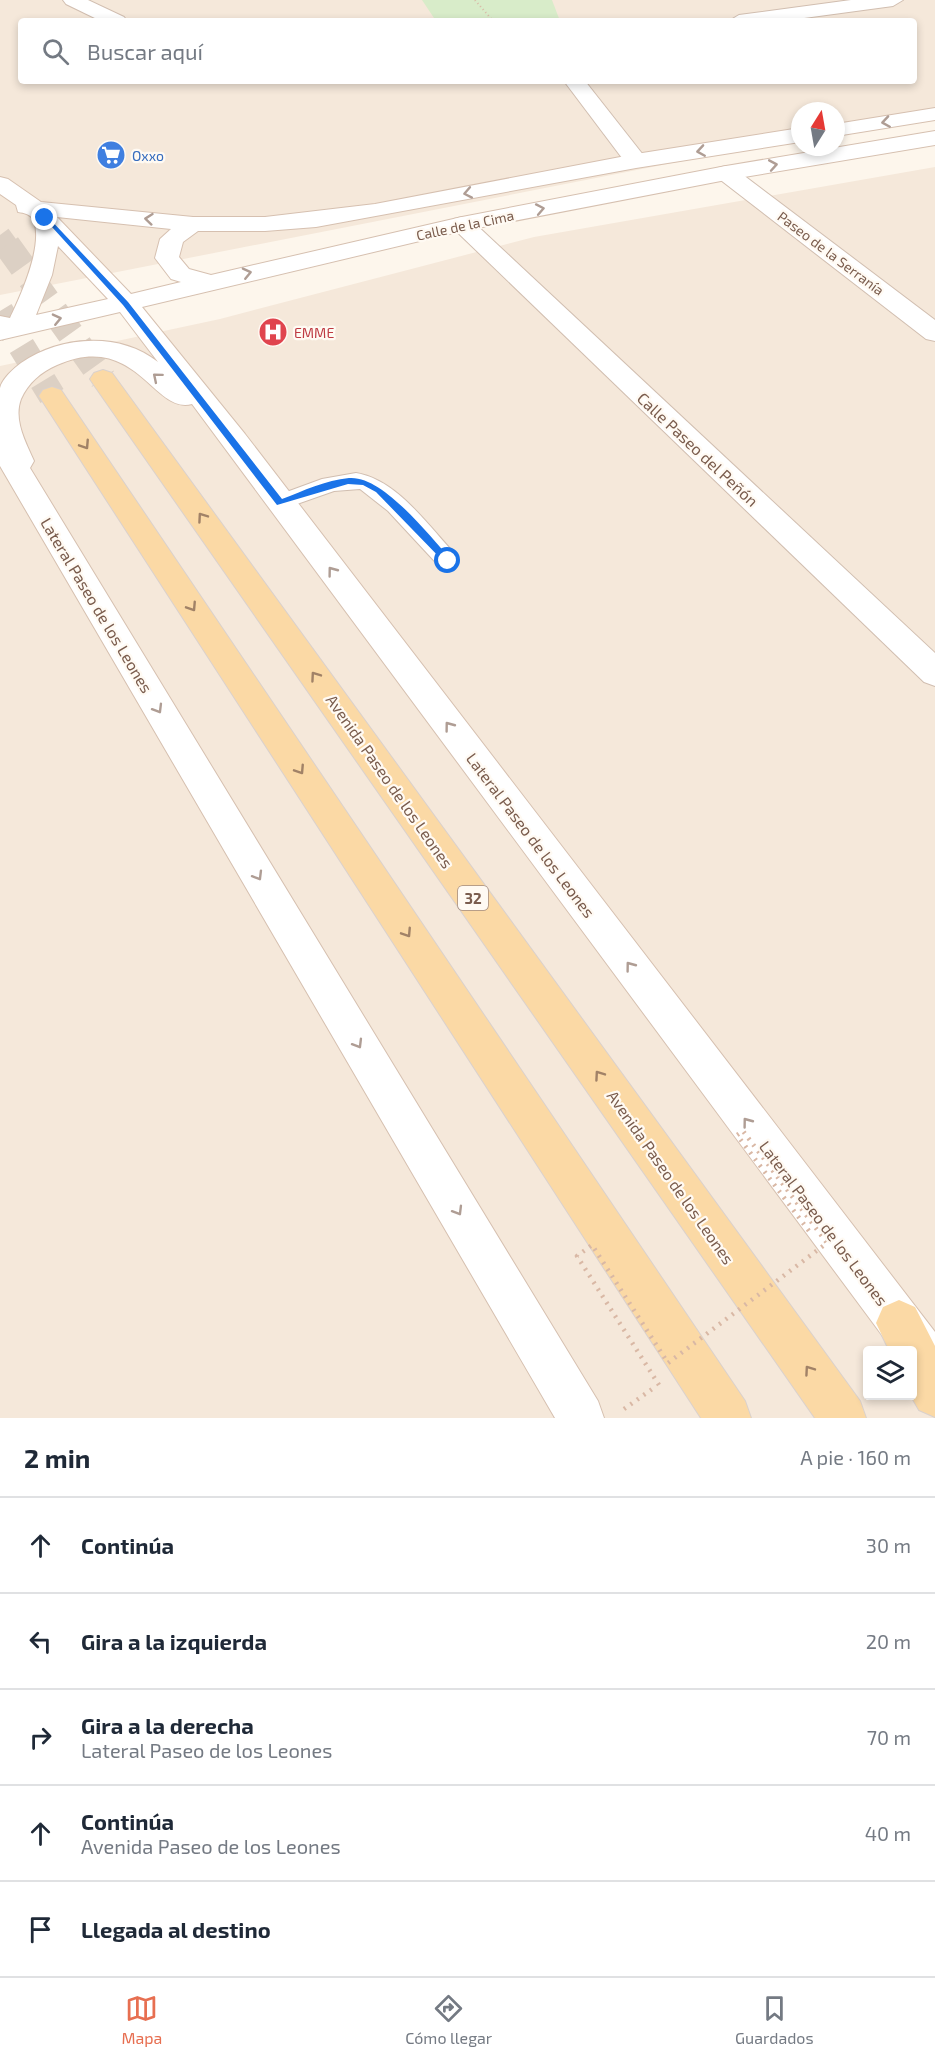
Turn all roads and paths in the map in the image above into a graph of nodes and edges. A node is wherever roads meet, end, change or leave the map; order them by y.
1 (73, 0) edge
2 (475, 0) edge
3 (893, 0) edge
4 (849, 3) edge
5 (111, 18) edge
6 (490, 18) edge
7 (757, 18) edge
8 (576, 84) edge
9 (935, 114) edge
10 (845, 129) edge
11 (791, 136) edge
12 (935, 138) edge
13 (636, 161) junction
14 (726, 173) junction
15 (0, 184) edge
16 (0, 208) edge
17 (39, 212) junction
18 (193, 224) junction
19 (462, 225) junction
20 (207, 282) junction
21 (126, 303) junction
22 (6, 328) edge
23 (935, 333) edge
24 (103, 379) tunnel mouth
25 (52, 396) tunnel mouth
26 (234, 441) junction
27 (0, 442) edge
28 (36, 502) junction
29 (280, 502) junction
30 (448, 561) dead end
31 (935, 673) edge
32 (809, 1231) dead end
33 (899, 1323) junction
34 (935, 1369) edge
35 (935, 1394) edge
36 (621, 1411) dead end
37 (581, 1418) edge
38 (728, 1418) edge
39 (843, 1418) edge

1 - 5 street
2 - 6 path
3 - 4 street
4 - 7 street
8 - 13 street
9 -> 10 street
11 -> 13 street, Calle de la Cima
14 -> 12 street, Calle de la Cima
13 -> 18 street, Calle de la Cima
19 -> 14 street, Calle de la Cima
14 - 23 street, Paseo de la Serranía
15 - 17 street
16 - 17 street, Calle de la Cima
18 -> 17 street, Calle de la Cima
17 - 21 street
17 - 22 street
18 - 20 street
20 -> 19 street, Calle de la Cima
19 - 31 street, Calle Paseo del Peñón
20 - 21 street, Calle de la Cima
22 -> 21 street, Calle de la Cima
21 - 26 street, Lateral Paseo de los Leones
39 -> 24 main road, Avenida Paseo de los Leones / 32
25 -> 38 main road
26 -> 28 street
26 - 29 street, Lateral Paseo de los Leones
27 - 28 street, Lateral Paseo de los Leones
28 -> 37 street, Lateral Paseo de los Leones
29 - 30 lane
33 -> 29 street, Lateral Paseo de los Leones
32 - 36 path, bridge
33 - 34 street, Lateral Paseo de los Leones
33 - 35 main road

